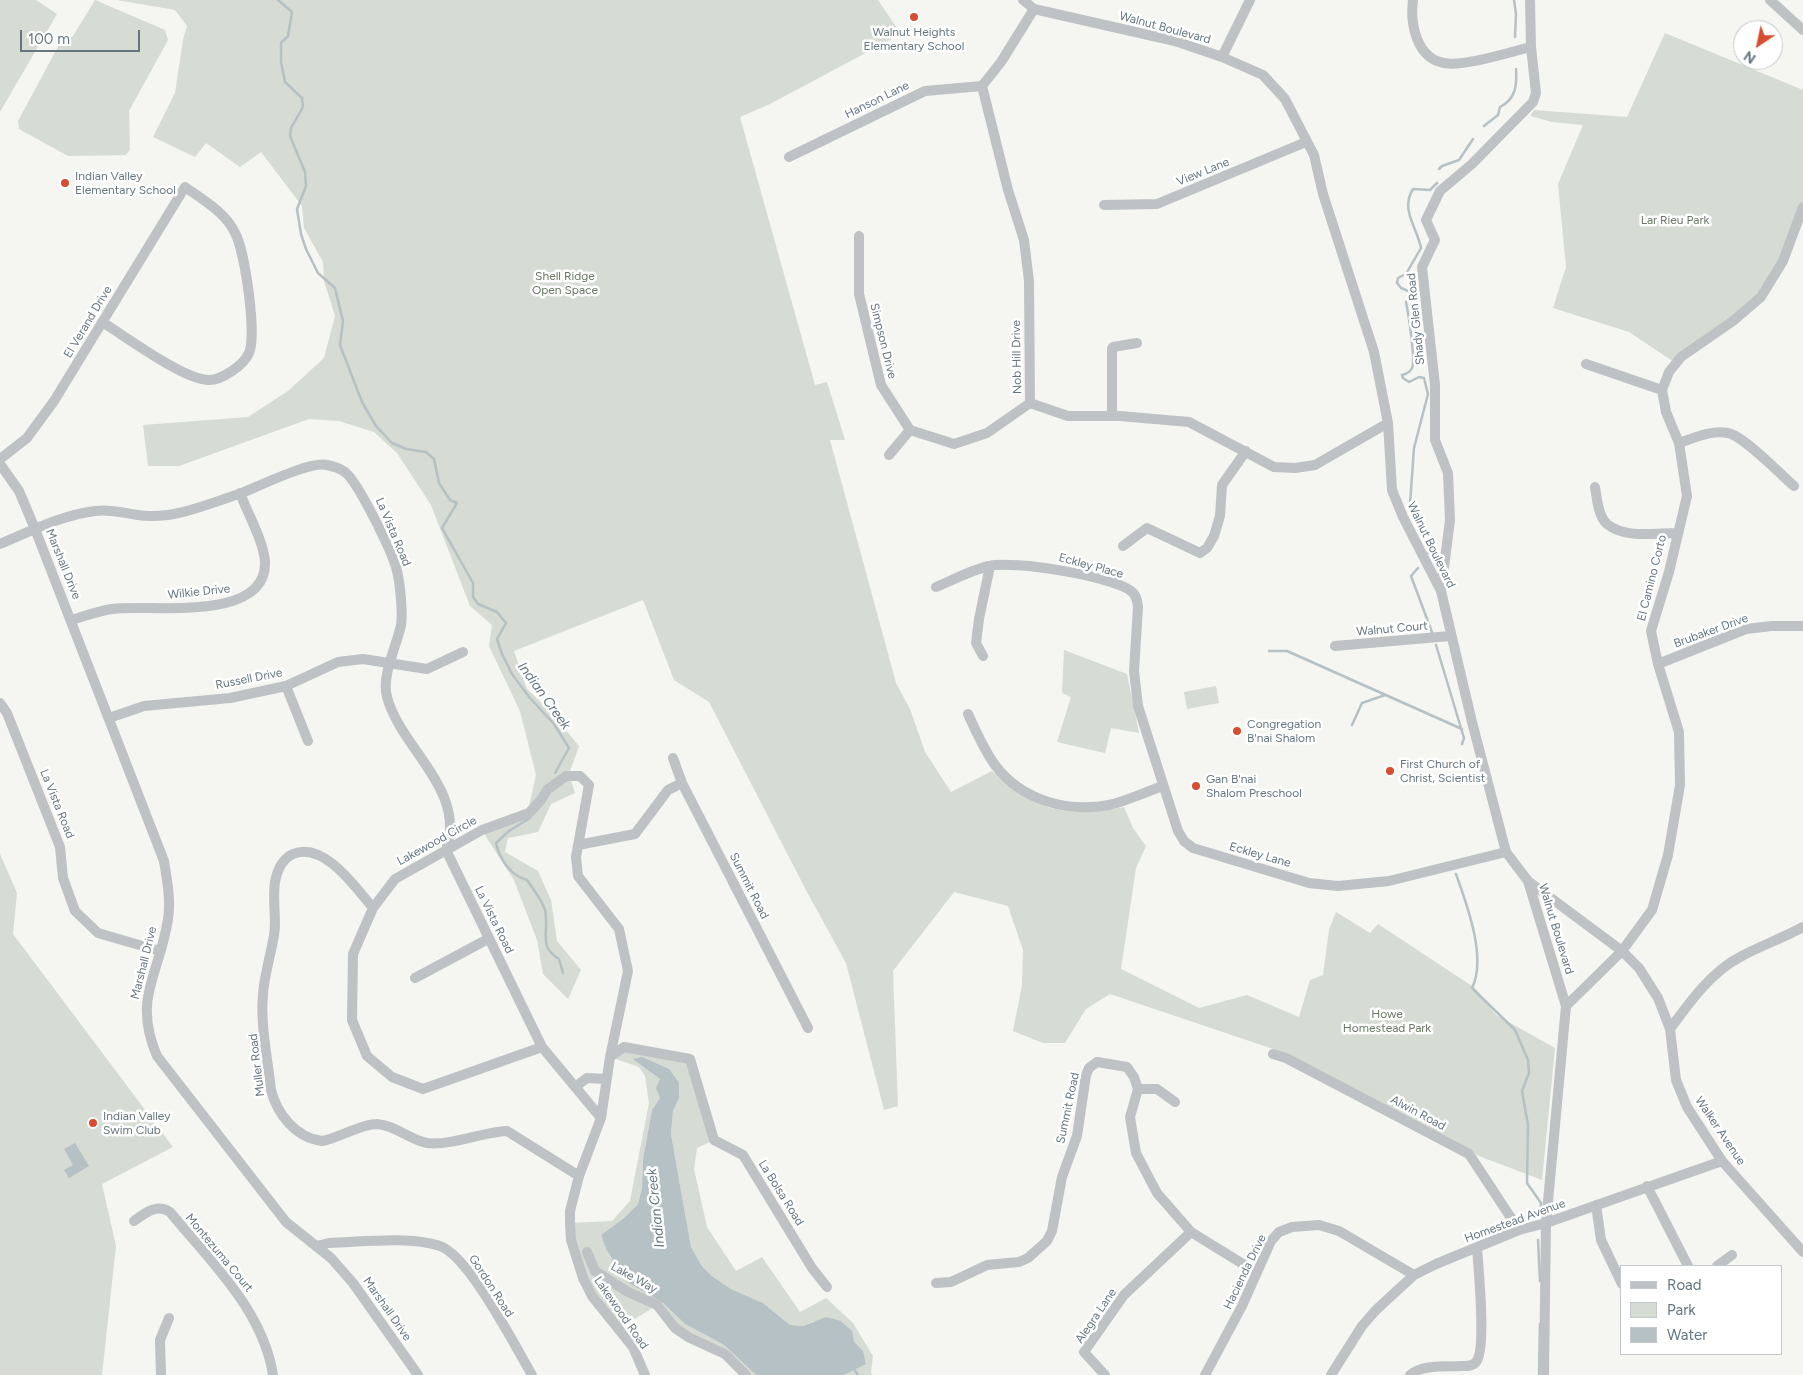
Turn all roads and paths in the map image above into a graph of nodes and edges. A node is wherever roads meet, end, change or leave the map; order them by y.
1 (1022, 0) edge
2 (1250, 0) edge
3 (1413, 0) edge
4 (1531, 0) edge
5 (1770, 0) edge
6 (1034, 9) junction
7 (1803, 30) edge
8 (1531, 47) junction
9 (1222, 57) junction
10 (982, 86) junction
11 (1306, 142) junction
12 (789, 157) dead end
13 (1104, 205) dead end
14 (1803, 207) edge
15 (859, 236) dead end
16 (102, 322) junction
17 (1137, 343) dead end
18 (1586, 364) dead end
19 (1662, 390) junction
20 (1030, 403) junction
21 (1112, 416) junction
22 (1388, 423) junction
23 (910, 430) junction
24 (1679, 443) junction
25 (1246, 451) junction
26 (889, 455) dead end
27 (0, 459) edge
28 (0, 464) edge
29 (1794, 486) dead end
30 (1595, 487) dead end
31 (240, 493) junction
32 (36, 529) junction
33 (1677, 533) junction
34 (0, 544) edge
35 (1124, 546) dead end
36 (990, 566) junction
37 (936, 587) dead end
38 (1442, 591) junction
39 (72, 620) junction
40 (1803, 626) edge
41 (1450, 636) junction
42 (1335, 646) dead end
43 (462, 652) dead end
44 (983, 656) dead end
45 (390, 663) junction
46 (1658, 664) junction
47 (1134, 671) joint
48 (286, 686) junction
49 (0, 703) edge
50 (968, 714) dead end
51 (109, 718) junction
52 (308, 741) dead end
53 (673, 758) dead end
54 (682, 783) junction
55 (1163, 786) junction
56 (578, 845) junction
57 (446, 850) junction
58 (1506, 852) junction
59 (1528, 881) junction
60 (374, 908) junction
61 (1803, 927) edge
62 (488, 939) junction
63 (160, 951) junction
64 (1622, 951) junction
65 (415, 978) dead end
66 (1566, 1006) junction
67 (808, 1028) dead end
68 (1670, 1028) junction
69 (542, 1047) junction
70 (1273, 1054) dead end
71 (610, 1057) junction
72 (606, 1079) junction
73 (575, 1087) junction
74 (1138, 1089) junction
75 (1176, 1102) dead end
76 (600, 1118) junction
77 (1722, 1161) junction
78 (579, 1176) junction
79 (1647, 1186) junction
80 (1596, 1205) junction
81 (134, 1221) dead end
82 (1546, 1223) junction
83 (1519, 1230) junction
84 (1191, 1232) junction
85 (317, 1246) junction
86 (1477, 1247) junction
87 (587, 1252) dead end
88 (1803, 1252) edge
89 (1732, 1256) dead end
90 (1687, 1265) edge
91 (1718, 1265) edge
92 (1256, 1272) junction
93 (1414, 1275) junction
94 (1620, 1280) edge
95 (936, 1282) dead end
96 (827, 1287) dead end
97 (169, 1318) dead end
98 (160, 1375) edge
99 (273, 1375) edge
100 (418, 1375) edge
101 (532, 1375) edge
102 (645, 1375) edge
103 (746, 1375) edge
104 (1105, 1375) edge
105 (1206, 1375) edge
106 (1330, 1375) edge
107 (1410, 1375) edge
108 (1544, 1375) edge

1 - 6 street, Walnut Boulevard
2 - 9 street
3 - 8 street
4 - 8 street, Shady Glen Road
5 - 7 street
6 - 9 street, Walnut Boulevard
6 - 10 street
8 - 38 street, Shady Glen Road
9 - 11 street, Walnut Boulevard
10 - 12 street, Hanson Lane
10 - 20 street, Nob Hill Drive
11 - 13 street, View Lane
11 - 22 street, Walnut Boulevard
14 - 19 street
15 - 23 street, Simpson Drive
16 - 16 street, El Verand Drive
16 - 27 street, El Verand Drive
17 - 21 street
18 - 19 street
19 - 24 street, El Camino Corto
20 - 21 street, Nob Hill Drive
20 - 23 street
21 - 25 street, Nob Hill Drive
22 - 25 street, Nob Hill Drive
22 - 38 street, Walnut Boulevard
23 - 26 street
24 - 29 street
24 - 33 street, El Camino Corto
25 - 35 street
28 - 32 street, Marshall Drive
30 - 33 street
31 - 32 street, La Vista Road
31 - 39 street, Wilkie Drive
31 - 45 street, La Vista Road
32 - 34 street, La Vista Road
32 - 39 street, Marshall Drive
33 - 46 street, El Camino Corto
36 - 37 street, Eckley Place
36 - 44 street
36 - 47 street, Eckley Place
38 - 41 street, Walnut Boulevard
39 - 51 street, Marshall Drive
40 - 46 street, Brubaker Drive
41 - 42 street, Walnut Court
41 - 58 street, Walnut Boulevard
43 - 45 street, Russell Drive
45 - 48 street, Russell Drive
45 - 57 street, La Vista Road
46 - 64 street, El Camino Corto
47 - 55 street, Eckley Lane
48 - 51 street, Russell Drive
48 - 52 street
49 - 63 street, La Vista Road
50 - 55 street
51 - 63 street, Marshall Drive
53 - 54 street, Summit Road
54 - 56 street
54 - 67 street, Summit Road
55 - 58 street, Eckley Lane
56 - 57 street, Lakewood Circle
56 - 71 street, Lakewood Circle
57 - 60 street, Lakewood Circle
57 - 62 street, La Vista Road
58 - 59 street, Walnut Boulevard
59 - 64 street, Walker Avenue
59 - 66 street, Walnut Boulevard
60 - 69 street, Lakewood Circle
60 - 78 street, Muller Road
61 - 68 street
62 - 65 street
62 - 69 street, La Vista Road
63 - 85 street, Marshall Drive
64 - 66 street, El Camino Corto
64 - 68 street, Walker Avenue
66 - 82 street, Walnut Boulevard
68 - 77 street, Walker Avenue
69 - 73 street, La Vista Road
70 - 83 street, Alwin Road
71 - 72 street, Lakewood Circle
71 - 96 street, La Bolsa Road
72 - 73 street
72 - 76 street, Lakewood Circle
73 - 76 street, La Vista Road
74 - 75 street
74 - 84 street
74 - 95 street, Summit Road
76 - 78 street, Lakewood Circle
77 - 79 street, Homestead Avenue
77 - 88 street, Walker Avenue
78 - 102 street, Lakewood Road
79 - 80 street, Homestead Avenue
79 - 90 street
80 - 82 street, Homestead Avenue
80 - 94 street
81 - 99 street, Montezuma Court
82 - 83 street, Homestead Avenue
82 - 108 street, Walnut Boulevard
83 - 86 street, Homestead Avenue
84 - 92 street
84 - 104 street, Alegra Lane
85 - 100 street, Marshall Drive
85 - 101 street, Gordon Road
86 - 93 street, Homestead Avenue
86 - 107 street
87 - 103 street, Lake Way
89 - 91 street
92 - 93 street, Hacienda Drive
92 - 105 street, Hacienda Drive
93 - 106 street, Homestead Avenue
97 - 98 street

